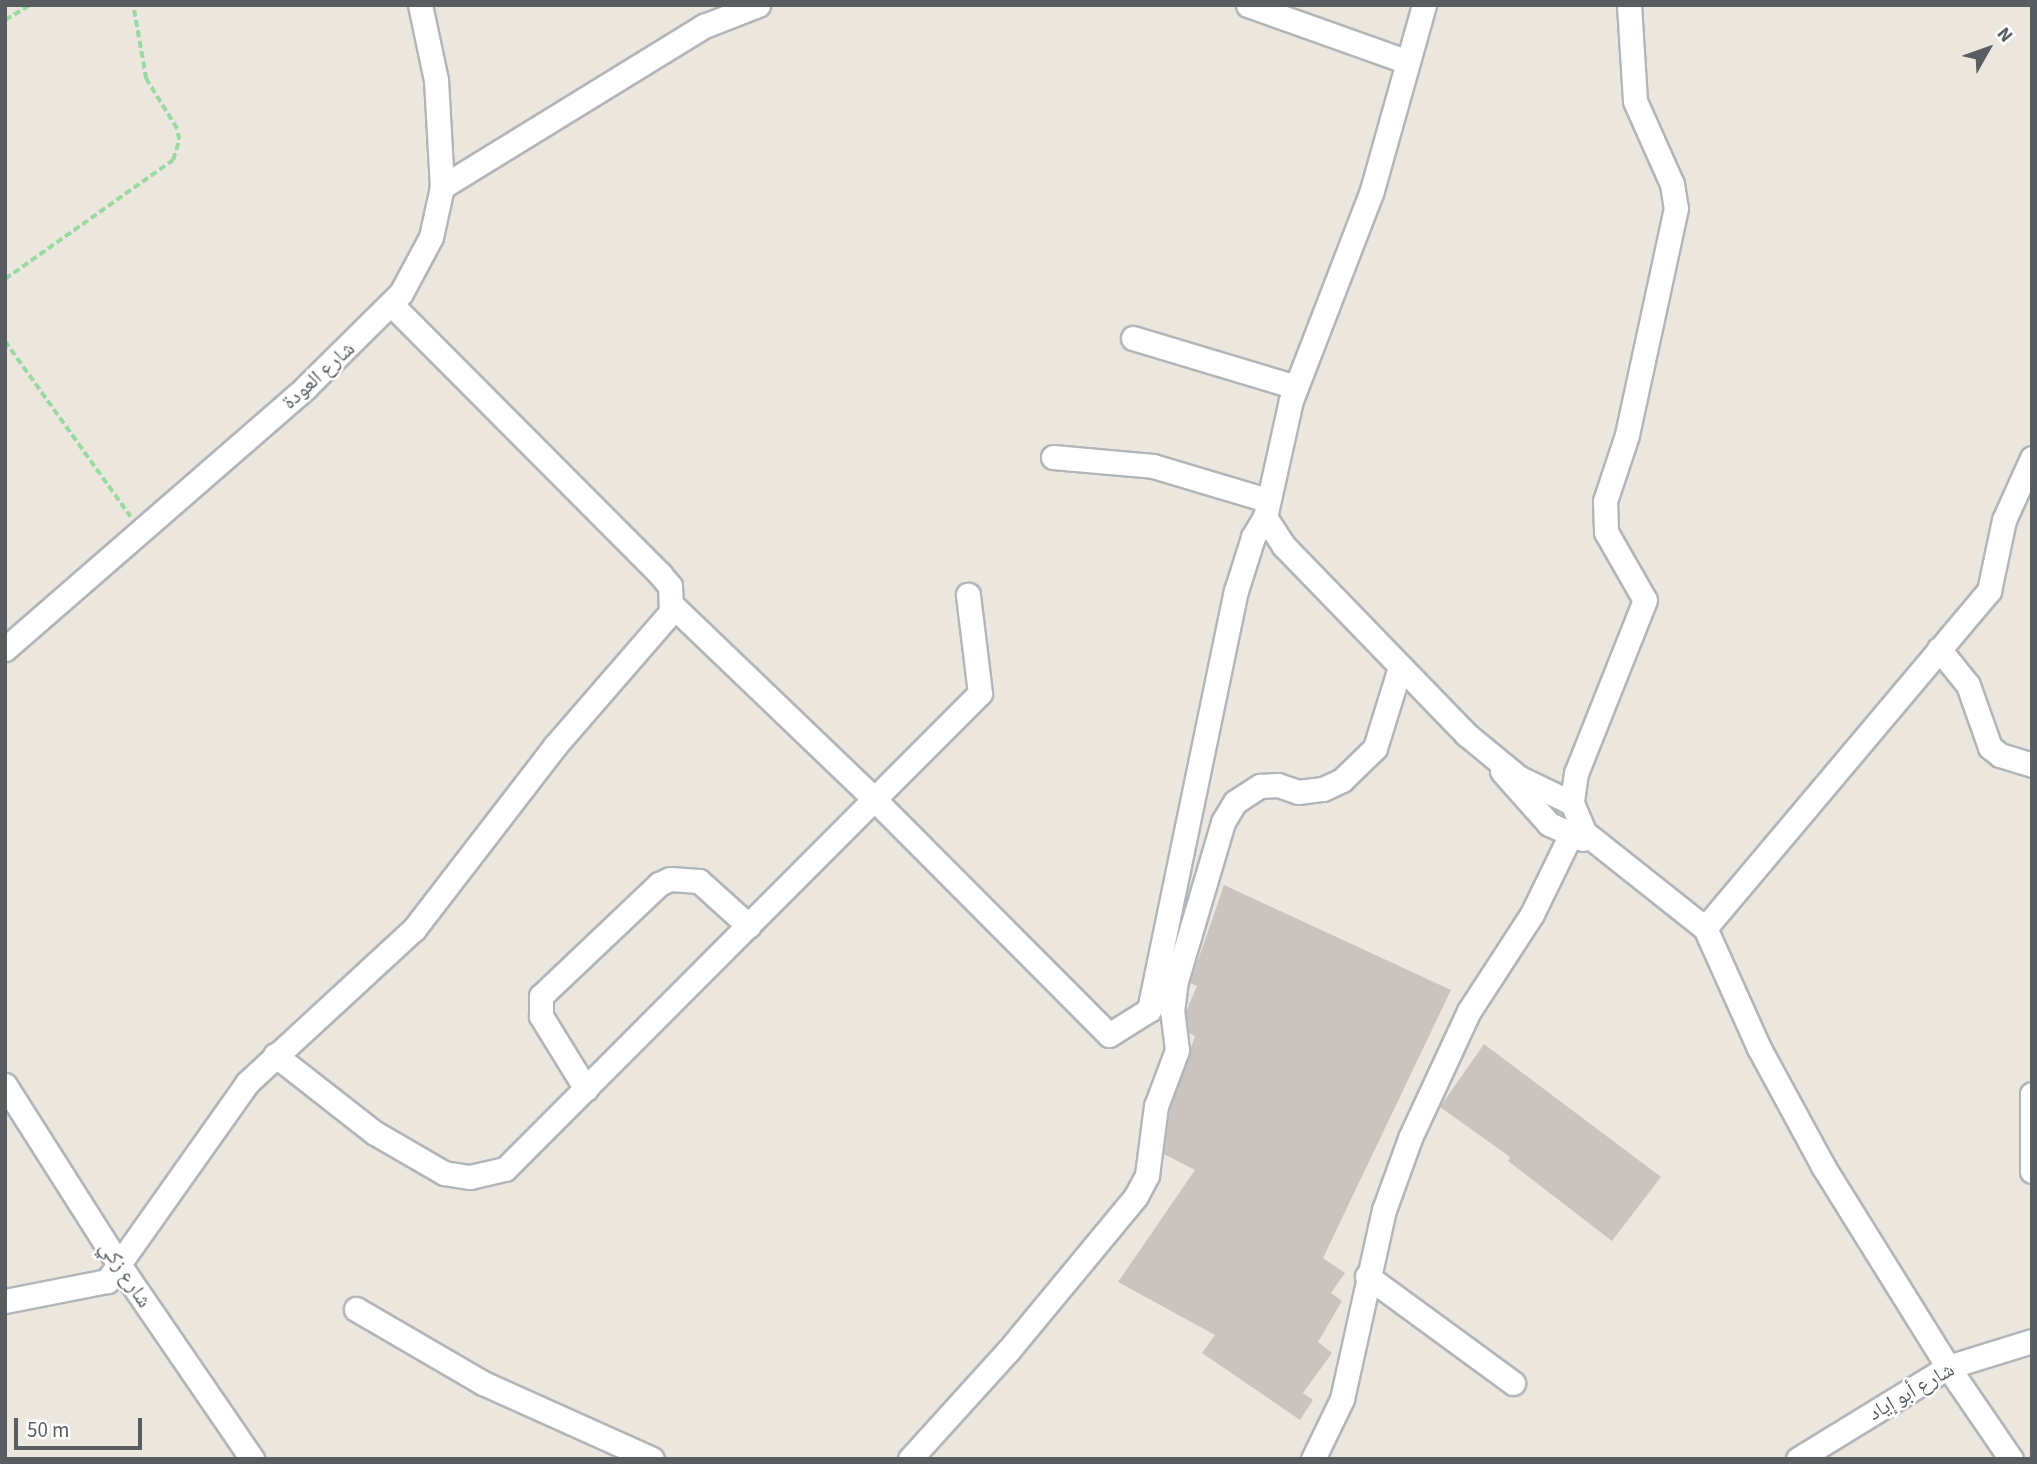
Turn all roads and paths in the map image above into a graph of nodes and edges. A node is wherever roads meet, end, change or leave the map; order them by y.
1 (30, 5) edge
2 (133, 5) edge
3 (420, 5) edge
4 (758, 5) edge
5 (1248, 5) edge
6 (1424, 5) edge
7 (1629, 5) edge
8 (5, 20) edge
9 (1405, 61) junction
10 (442, 187) junction
11 (5, 279) edge
12 (391, 304) junction
13 (1133, 338) dead end
14 (5, 341) edge
15 (1296, 387) junction
16 (1053, 457) dead end
17 (2032, 457) edge
18 (1266, 509) junction
19 (142, 533) junction
20 (968, 595) dead end
21 (673, 605) junction
22 (5, 649) edge
23 (1939, 649) junction
24 (1400, 667) junction
25 (1492, 757) junction
26 (2032, 765) edge
27 (874, 799) junction
28 (1572, 803) junction
29 (1570, 836) junction
30 (1594, 841) junction
31 (749, 926) junction
32 (1705, 928) junction
33 (275, 1055) junction
34 (5, 1085) edge
35 (586, 1089) junction
36 (2032, 1094) edge
37 (2032, 1171) edge
38 (120, 1266) junction
39 (1367, 1276) junction
40 (5, 1301) edge
41 (356, 1309) dead end
42 (2032, 1341) edge
43 (1948, 1367) junction
44 (1513, 1383) dead end
45 (252, 1459) edge
46 (652, 1459) edge
47 (909, 1459) edge
48 (1313, 1459) edge
49 (1798, 1459) edge
50 (2011, 1459) edge

1 - 8 path
2 - 11 path
3 - 10 street, شارع العودة
4 - 10 street
5 - 9 street
6 - 9 street
7 - 28 street
9 - 15 street
10 - 12 street, شارع العودة
12 - 19 street, شارع العودة
12 - 21 street
13 - 15 street
14 - 19 path
15 - 18 street
16 - 18 street
17 - 23 street
18 - 24 street
18 - 27 street
19 - 22 street, شارع العودة
20 - 27 street
21 - 27 street
21 - 33 street
23 - 26 street
23 - 32 street
24 - 25 street
24 - 47 street
25 - 28 street
25 - 29 street
27 - 31 street
28 - 30 street
29 - 30 street
29 - 39 street
30 - 32 street
31 - 35 street
31 - 35 street
32 - 43 street
33 - 35 street
33 - 38 street
34 - 38 street, شارع زكي
36 - 37 street
38 - 40 street
38 - 45 street, شارع زكي
39 - 44 street
39 - 48 street
41 - 46 street
42 - 43 street, شارع أبو إياد
43 - 49 street, شارع أبو إياد
43 - 50 street

